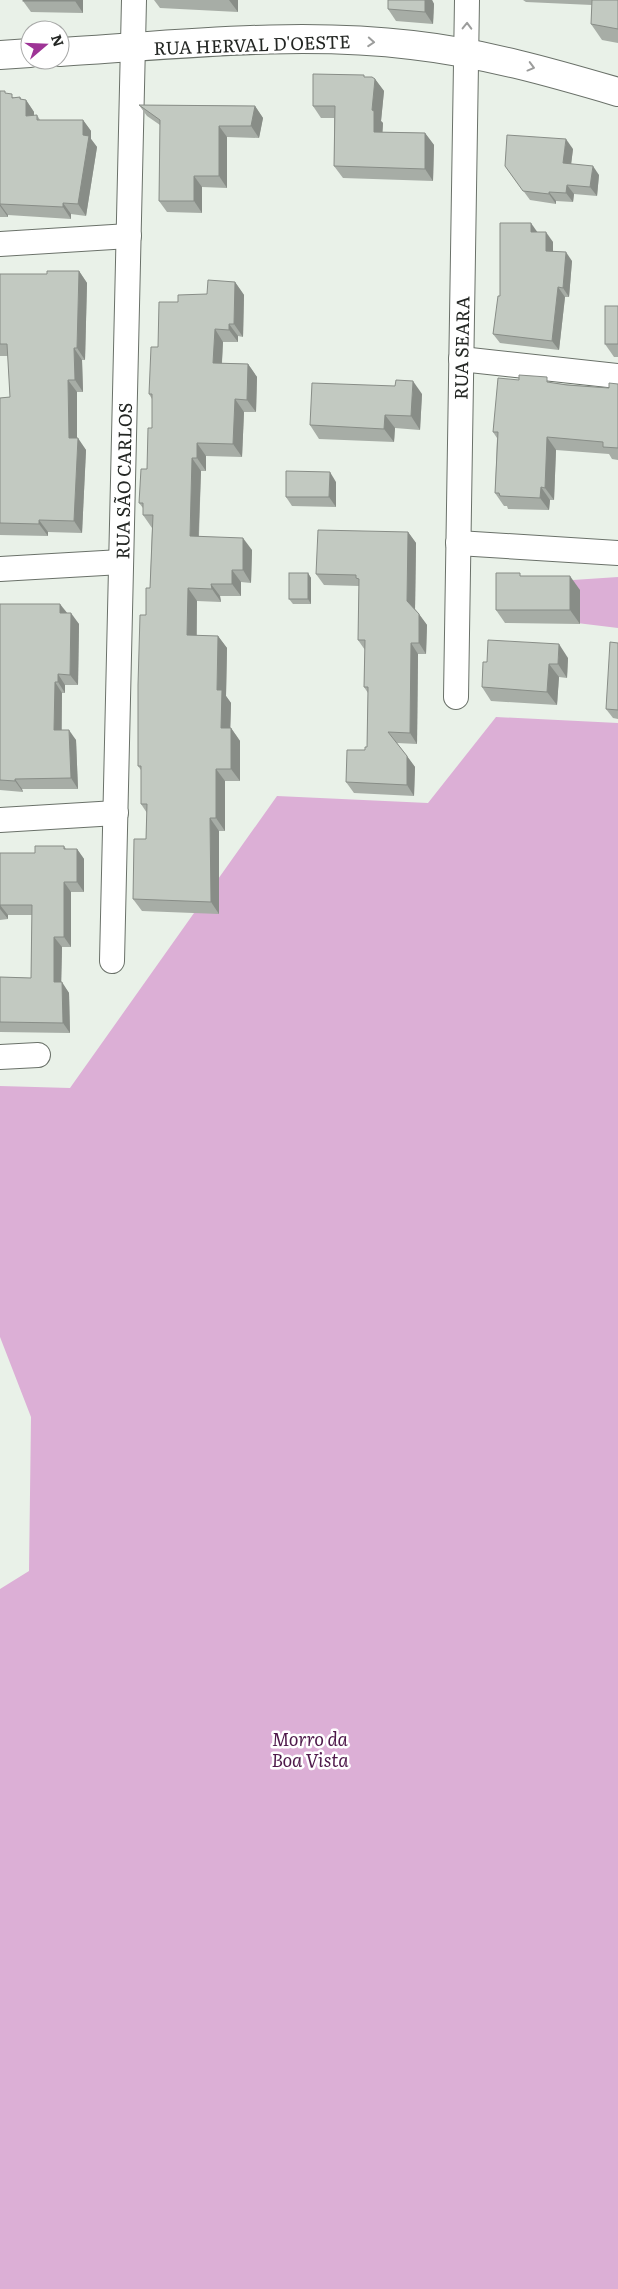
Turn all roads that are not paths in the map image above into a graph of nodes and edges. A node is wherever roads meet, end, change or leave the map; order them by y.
1 (134, 0) edge
2 (467, 0) edge
3 (133, 48) junction
4 (70, 51) edge
5 (466, 52) junction
6 (20, 54) edge
7 (0, 55) edge
8 (618, 92) edge
9 (129, 236) junction
10 (0, 244) edge
11 (461, 359) junction
12 (618, 376) edge
13 (458, 543) junction
14 (618, 553) edge
15 (121, 562) junction
16 (0, 569) edge
17 (456, 697) dead end
18 (116, 813) junction
19 (0, 820) edge
20 (112, 961) dead end
21 (38, 1055) dead end
22 (0, 1056) edge

1 - 3 street, RUA SÃO CARLOS
5 -> 2 street, RUA SEARA
3 - 4 main road, RUA HERVAL D'OESTE
3 -> 5 main road, RUA HERVAL D'OESTE
3 - 9 street, RUA SÃO CARLOS
5 -> 8 main road, RUA HERVAL D'OESTE
5 - 11 street, RUA SEARA
6 - 7 main road
9 - 10 street
9 - 15 street, RUA SÃO CARLOS
11 - 12 street
11 - 13 street, RUA SEARA
13 - 14 street
13 - 17 street, RUA SEARA
15 - 16 street
15 - 18 street, RUA SÃO CARLOS
18 - 19 street
18 - 20 street, RUA SÃO CARLOS
21 - 22 street

